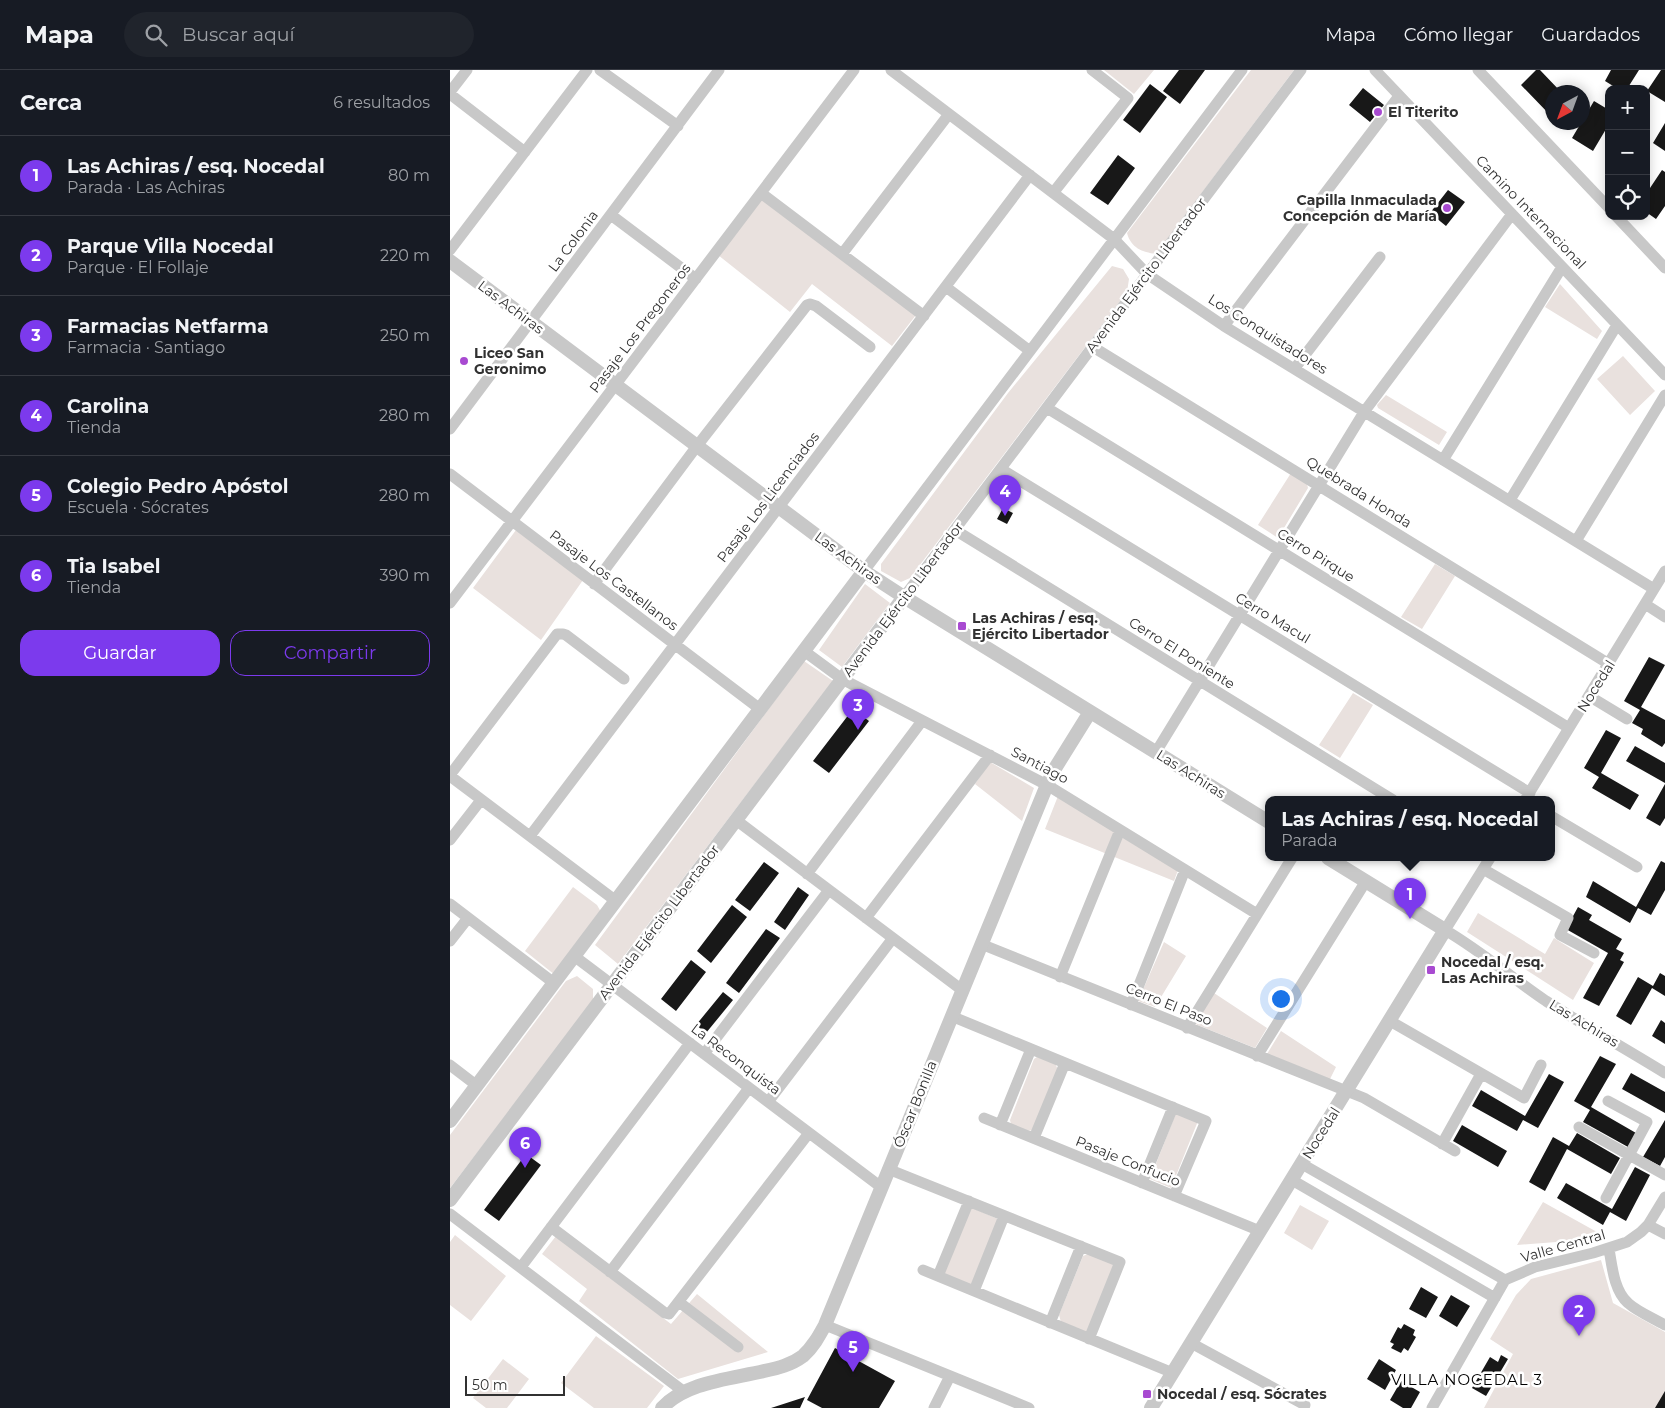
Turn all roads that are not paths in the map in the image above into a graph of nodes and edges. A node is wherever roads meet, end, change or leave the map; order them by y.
1 (467, 70) edge
2 (587, 70) edge
3 (600, 70) edge
4 (719, 70) edge
5 (854, 70) edge
6 (891, 70) edge
7 (1092, 70) edge
8 (1242, 70) edge
9 (1301, 70) edge
10 (1375, 70) edge
11 (1478, 70) edge
12 (450, 93) edge
13 (1399, 96) junction
14 (949, 114) junction
15 (678, 126) junction
16 (525, 152) junction
17 (1030, 175) junction
18 (761, 193) junction
19 (1053, 193) junction
20 (1605, 204) edge
21 (1512, 214) junction
22 (611, 215) junction
23 (1620, 220) edge
24 (1114, 239) junction
25 (450, 250) edge
26 (842, 254) junction
27 (1380, 258) dead end
28 (450, 261) edge
29 (1562, 267) junction
30 (1665, 268) edge
31 (1147, 274) junction
32 (696, 279) junction
33 (946, 287) junction
34 (924, 316) junction
35 (531, 322) junction
36 (1617, 325) junction
37 (1224, 326) junction
38 (870, 347) dead end
39 (1093, 347) junction
40 (1030, 351) junction
41 (1295, 368) junction
42 (1665, 376) edge
43 (616, 385) junction
44 (1665, 395) edge
45 (1047, 408) junction
46 (1364, 412) junction
47 (450, 429) edge
48 (697, 446) junction
49 (1443, 460) junction
50 (1001, 469) junction
51 (450, 474) edge
52 (1318, 485) junction
53 (1510, 500) junction
54 (779, 507) junction
55 (512, 521) junction
56 (954, 530) junction
57 (1576, 541) junction
58 (1279, 550) junction
59 (864, 571) junction
60 (1665, 571) edge
61 (594, 584) junction
62 (1654, 589) junction
63 (904, 597) junction
64 (450, 603) edge
65 (1645, 604) junction
66 (1239, 615) junction
67 (1665, 617) edge
68 (675, 644) junction
69 (804, 651) junction
70 (1609, 664) junction
71 (624, 679) dead end
72 (842, 679) junction
73 (1199, 681) junction
74 (1589, 696) junction
75 (760, 709) junction
76 (1090, 712) junction
77 (1627, 719) dead end
78 (922, 721) junction
79 (1570, 728) junction
80 (1156, 752) junction
81 (990, 755) junction
82 (450, 776) edge
83 (1047, 785) junction
84 (1386, 796) edge
85 (1526, 796) edge
86 (1529, 796) edge
87 (481, 800) junction
88 (1555, 818) edge
89 (736, 820) junction
90 (1265, 820) edge
91 (1120, 830) junction
92 (530, 836) junction
93 (450, 840) edge
94 (1290, 861) edge
95 (1333, 861) edge
96 (1487, 861) edge
97 (1637, 867) dead end
98 (1186, 870) junction
99 (807, 874) junction
100 (1366, 881) junction
101 (829, 890) junction
102 (616, 901) junction
103 (450, 904) edge
104 (1257, 914) junction
105 (468, 918) junction
106 (866, 918) junction
107 (1446, 930) junction
108 (893, 938) junction
109 (450, 942) edge
110 (980, 944) junction
111 (1594, 953) dead end
112 (574, 956) junction
113 (1060, 977) junction
114 (554, 983) junction
115 (612, 985) junction
116 (962, 990) junction
117 (1131, 1005) junction
118 (951, 1016) junction
119 (1390, 1021) junction
120 (1187, 1028) junction
121 (690, 1043) junction
122 (1032, 1049) junction
123 (704, 1054) junction
124 (1257, 1056) junction
125 (1065, 1063) junction
126 (450, 1065) edge
127 (1542, 1065) dead end
128 (1665, 1073) edge
129 (1481, 1074) junction
130 (476, 1086) junction
131 (749, 1088) junction
132 (1346, 1092) junction
133 (1608, 1101) dead end
134 (768, 1102) junction
135 (1172, 1107) junction
136 (984, 1118) dead end
137 (450, 1121) edge
138 (1000, 1125) junction
139 (1580, 1127) dead end
140 (809, 1133) junction
141 (1034, 1138) junction
142 (1442, 1144) junction
143 (1455, 1151) dead end
144 (1629, 1155) junction
145 (1302, 1164) junction
146 (888, 1169) junction
147 (1665, 1175) edge
148 (1292, 1180) junction
149 (1142, 1183) junction
150 (881, 1187) junction
151 (1174, 1196) junction
152 (1665, 1197) edge
153 (1606, 1198) dead end
154 (450, 1200) edge
155 (968, 1201) junction
156 (450, 1214) edge
157 (1004, 1216) junction
158 (1648, 1225) junction
159 (551, 1227) junction
160 (1260, 1231) junction
161 (1665, 1234) edge
162 (1081, 1246) junction
163 (1609, 1249) junction
164 (521, 1267) junction
165 (923, 1270) dead end
166 (610, 1272) junction
167 (938, 1276) junction
168 (1505, 1280) junction
169 (974, 1291) junction
170 (1495, 1298) junction
171 (679, 1302) junction
172 (1050, 1322) junction
173 (825, 1325) junction
174 (1665, 1325) edge
175 (1089, 1339) junction
176 (1191, 1343) junction
177 (738, 1347) dead end
178 (1173, 1373) junction
179 (950, 1376) junction
180 (684, 1391) junction
181 (1305, 1405) dead end
182 (662, 1408) edge
183 (934, 1408) edge
184 (1028, 1408) edge
185 (1151, 1408) edge
186 (1432, 1408) edge

1 - 12 street
2 - 16 street
3 - 15 street
4 - 15 street, La Colonia
5 - 18 street, Pasaje Los Pregoneros
6 - 14 street, Los Conquistadores
7 - 19 street
8 - 24 street
9 - 31 street, Avenida Ejército Libertador
10 - 13 street, Camino Internacional
11 - 20 street
12 - 16 street
13 - 21 street, Camino Internacional
13 - 37 street
14 - 17 street, Los Conquistadores
14 - 26 street
15 - 22 street, La Colonia
16 - 25 street
17 - 19 street, Los Conquistadores
17 - 33 street, Pasaje Los Licenciados
18 - 26 street
18 - 32 street, Pasaje Los Pregoneros
19 - 24 street, Los Conquistadores
21 - 29 street, Camino Internacional
21 - 46 street
22 - 32 street
22 - 35 street, La Colonia
23 - 30 street
24 - 31 street, Los Conquistadores
24 - 40 street
26 - 34 street
27 - 41 street
28 - 35 street, Las Achiras
29 - 36 street, Camino Internacional
29 - 49 street
31 - 37 street, Los Conquistadores
31 - 39 street, Avenida Ejército Libertador
32 - 43 street, Pasaje Los Pregoneros
33 - 34 street, Pasaje Los Licenciados
33 - 40 street
34 - 54 street, Pasaje Los Licenciados
35 - 43 street, Las Achiras
35 - 47 street, La Colonia
36 - 42 street, Camino Internacional
36 - 53 street
37 - 41 street, Los Conquistadores
38 - 48 street
39 - 45 street, Avenida Ejército Libertador
39 - 52 street, Quebrada Honda
40 - 59 street
41 - 46 street, Los Conquistadores
43 - 48 street, Las Achiras
43 - 55 street, Pasaje Los Pregoneros
44 - 57 street
45 - 50 street, Avenida Ejército Libertador
45 - 58 street, Cerro Pirque
46 - 49 street, Los Conquistadores
46 - 52 street
48 - 54 street, Las Achiras
48 - 61 street
49 - 53 street, Los Conquistadores
50 - 56 street, Avenida Ejército Libertador
50 - 66 street, Cerro Macul
51 - 55 street, Pasaje Los Castellanos
52 - 58 street
52 - 70 street, Quebrada Honda
53 - 57 street, Los Conquistadores
54 - 59 street, Las Achiras
54 - 68 street, Pasaje Los Licenciados
55 - 61 street, Pasaje Los Castellanos
55 - 64 street, Pasaje Los Pregoneros
56 - 63 street, Avenida Ejército Libertador
56 - 73 street, Cerro El Poniente
57 - 62 street, Los Conquistadores
58 - 66 street
58 - 79 street, Cerro Pirque
59 - 63 street, Las Achiras
59 - 69 street
60 - 62 street, Nocedal
61 - 68 street, Pasaje Los Castellanos
62 - 65 street, Nocedal
63 - 72 street, Avenida Ejército Libertador
63 - 76 street, Las Achiras
65 - 67 street
65 - 70 street, Nocedal
66 - 73 street
66 - 85 street, Cerro Macul
68 - 75 street, Pasaje Los Castellanos
68 - 92 street, Pasaje Los Licenciados
69 - 72 street, Santiago
69 - 75 street
70 - 74 street, Nocedal
71 - 82 street
72 - 78 street, Santiago
72 - 89 street, Avenida Ejército Libertador
73 - 80 street
73 - 84 street, Cerro El Poniente
74 - 77 street
74 - 79 street, Nocedal
75 - 102 street
76 - 80 street, Las Achiras
76 - 83 street, Óscar Bonilla
78 - 81 street, Santiago
78 - 99 street
79 - 86 street, Nocedal
80 - 90 street, Las Achiras
81 - 83 street, Santiago
81 - 106 street
82 - 87 street
83 - 91 street, Santiago
83 - 110 street, Óscar Bonilla
87 - 92 street
87 - 93 street
88 - 97 street
89 - 99 street
89 - 115 street, Avenida Ejército Libertador
91 - 98 street, Santiago
91 - 113 street
92 - 102 street
94 - 104 street
95 - 100 street, Las Achiras
96 - 107 street, Nocedal
96 - 111 street
98 - 104 street, Santiago
98 - 117 street
99 - 101 street
100 - 107 street, Las Achiras
100 - 124 street
101 - 106 street
101 - 123 street
102 - 112 street
103 - 105 street
104 - 120 street
105 - 109 street
105 - 114 street
106 - 108 street
107 - 119 street, Nocedal
107 - 128 street, Las Achiras
108 - 116 street
108 - 134 street
110 - 113 street, Cerro El Paso
110 - 116 street, Óscar Bonilla
112 - 114 street
112 - 115 street, La Reconquista
113 - 117 street, Cerro El Paso
114 - 130 street
115 - 121 street, La Reconquista
115 - 154 street, Avenida Ejército Libertador
116 - 118 street, Óscar Bonilla
117 - 120 street, Cerro El Paso
118 - 122 street
118 - 146 street, Óscar Bonilla
119 - 129 street
119 - 132 street, Nocedal
120 - 124 street, Cerro El Paso
121 - 123 street, La Reconquista
121 - 159 street
122 - 125 street
122 - 138 street
123 - 131 street, La Reconquista
124 - 132 street, Cerro El Paso
125 - 135 street
125 - 141 street
126 - 130 street
127 - 129 street
129 - 142 street
130 - 137 street
131 - 134 street, La Reconquista
131 - 166 street
132 - 142 street, Cerro El Paso
132 - 145 street, Nocedal
133 - 144 street
134 - 140 street, La Reconquista
135 - 149 street
135 - 151 street
136 - 138 street, Pasaje Confucio
138 - 141 street, Pasaje Confucio
139 - 144 street
140 - 150 street, La Reconquista
140 - 171 street
141 - 149 street, Pasaje Confucio
142 - 143 street, Cerro El Paso
144 - 147 street
144 - 153 street
145 - 148 street, Nocedal
145 - 168 street
146 - 150 street, Óscar Bonilla
146 - 155 street
148 - 160 street, Nocedal
148 - 170 street
149 - 151 street, Pasaje Confucio
150 - 173 street, Óscar Bonilla
151 - 160 street, Pasaje Confucio
152 - 158 street, Valle Central
155 - 157 street
155 - 167 street
156 - 164 street
157 - 162 street
157 - 169 street
158 - 161 street
158 - 163 street, Valle Central
159 - 164 street
159 - 166 street
160 - 176 street, Nocedal
162 - 172 street
162 - 175 street
163 - 168 street, Valle Central
163 - 174 street
164 - 180 street
165 - 167 street
166 - 171 street
167 - 169 street
168 - 170 street
169 - 172 street
170 - 186 street
171 - 177 street
172 - 175 street
173 - 179 street
173 - 180 street, Óscar Bonilla
175 - 178 street
176 - 178 street, Nocedal
176 - 181 street
178 - 185 street, Nocedal
179 - 183 street
179 - 184 street
180 - 182 street, Óscar Bonilla

